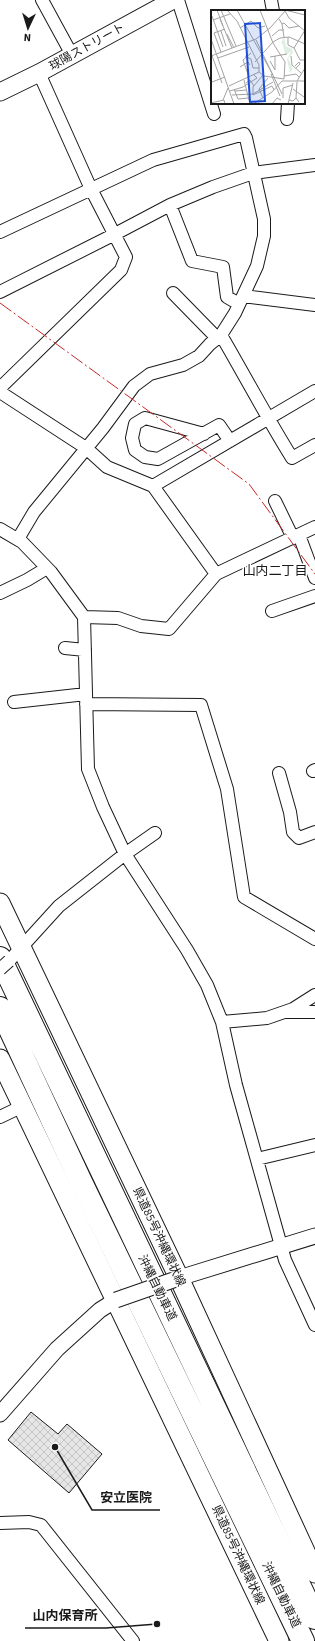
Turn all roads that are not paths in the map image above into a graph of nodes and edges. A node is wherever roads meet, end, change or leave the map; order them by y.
1 (42, 0) edge
2 (173, 0) edge
3 (178, 0) edge
4 (270, 0) edge
5 (273, 10) edge
6 (72, 55) junction
7 (39, 73) junction
8 (207, 76) edge
9 (0, 92) edge
10 (211, 98) edge
11 (212, 104) edge
12 (288, 104) edge
13 (214, 114) dead end
14 (287, 119) dead end
15 (315, 165) edge
16 (253, 173) junction
17 (91, 189) junction
18 (170, 205) junction
19 (0, 231) edge
20 (115, 234) junction
21 (0, 292) edge
22 (173, 293) dead end
23 (241, 300) junction
24 (315, 305) edge
25 (219, 336) junction
26 (0, 388) edge
27 (315, 391) edge
28 (0, 392) edge
29 (268, 419) junction
30 (204, 434) junction
31 (230, 441) junction
32 (315, 445) edge
33 (86, 448) junction
34 (153, 486) junction
35 (275, 502) dead end
36 (315, 527) edge
37 (0, 529) edge
38 (296, 536) junction
39 (18, 539) junction
40 (47, 568) junction
41 (216, 574) junction
42 (315, 578) edge
43 (0, 593) edge
44 (315, 596) edge
45 (272, 611) dead end
46 (84, 617) junction
47 (65, 648) dead end
48 (85, 650) junction
49 (86, 699) junction
50 (14, 702) dead end
51 (279, 773) dead end
52 (315, 832) edge
53 (155, 833) dead end
54 (125, 854) junction
55 (0, 903) edge
56 (315, 939) edge
57 (10, 956) edge
58 (0, 969) edge
59 (315, 995) edge
60 (0, 1008) edge
61 (287, 1012) junction
62 (315, 1012) edge
63 (222, 1022) junction
64 (0, 1059) edge
65 (23, 1106) junction
66 (0, 1117) edge
67 (315, 1145) edge
68 (257, 1159) junction
69 (315, 1236) edge
70 (282, 1246) junction
71 (178, 1278) junction
72 (116, 1300) junction
73 (315, 1325) edge
74 (0, 1414) edge
75 (0, 1523) edge
76 (315, 1573) edge
77 (315, 1618) edge
78 (315, 1638) edge
79 (133, 1641) edge
80 (279, 1641) edge
81 (303, 1641) edge
82 (309, 1641) edge

1 - 6 street
2 - 6 main road, 球陽ストリート
3 - 8 street
4 - 5 street
6 - 7 main road, 球陽ストリート
7 - 9 main road, 球陽ストリート
7 - 17 street
8 - 10 street
11 - 13 street
12 - 14 street
15 - 16 street
16 - 17 street
16 - 18 street
16 - 23 street
17 - 19 street
17 - 20 street
18 - 20 street
18 - 23 street
20 - 21 street
20 - 26 street
22 - 25 street
23 - 24 street
23 - 25 street
25 - 29 street
25 - 33 street
27 - 29 street
28 - 33 street
29 - 31 street
29 - 32 street
30 - 30 street
30 - 31 street
31 - 34 street
33 - 34 street
33 - 39 street
34 - 41 street
35 - 38 street
36 - 38 street
37 - 39 street
38 - 41 street
38 - 42 street
39 - 40 street
40 - 43 street
40 - 46 street
41 - 46 street
44 - 45 street
46 - 48 street
47 - 48 street
48 - 49 street
49 - 50 street
49 - 54 street
49 - 56 street
51 - 52 street
53 - 54 street
54 - 57 street
54 - 63 street
55 - 57 main road, 県道85号沖縄環状線
57 - 58 street, bridge
57 - 71 main road, 県道85号沖縄環状線
57 - 77 highway, 沖縄自動車道
59 - 61 street
60 - 81 highway, 沖縄自動車道
61 - 62 street
61 - 63 street
63 - 68 street
64 - 65 main road, 県道85号沖縄環状線
65 - 66 street
65 - 72 main road, 県道85号沖縄環状線
67 - 68 street
68 - 70 street
69 - 70 street
70 - 71 street
70 - 73 street
71 - 72 street, bridge
71 - 76 main road, 県道85号沖縄環状線
72 - 74 street
72 - 80 main road, 県道85号沖縄環状線
75 - 79 street
78 - 82 street

